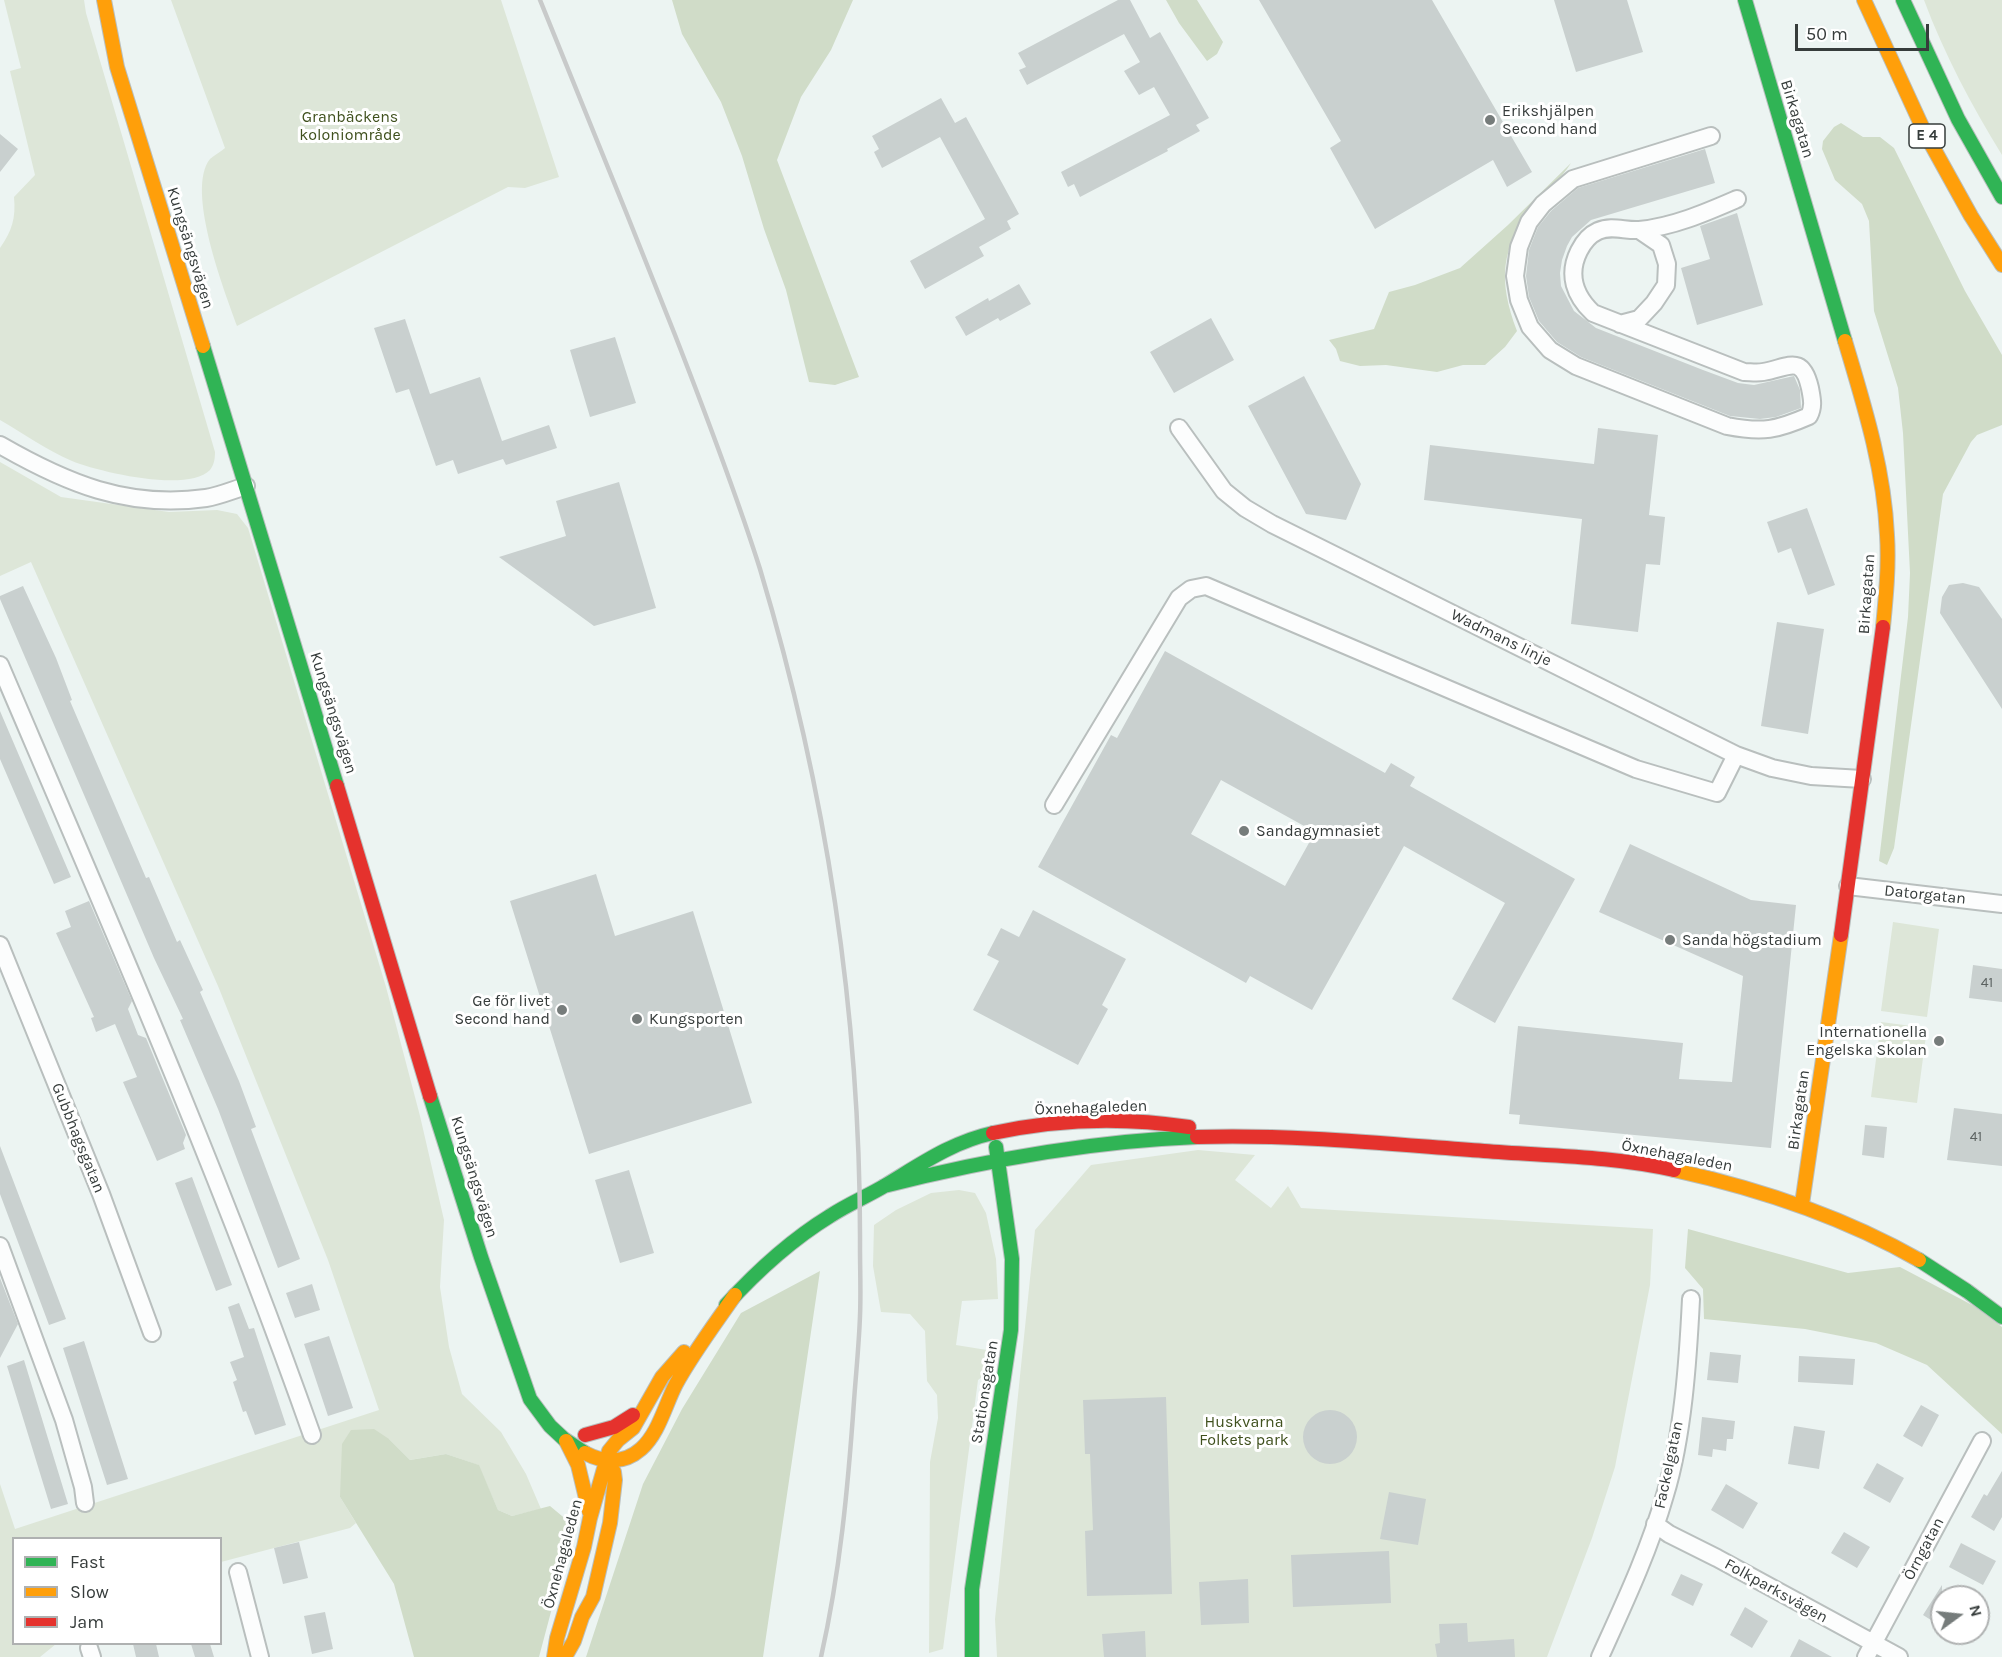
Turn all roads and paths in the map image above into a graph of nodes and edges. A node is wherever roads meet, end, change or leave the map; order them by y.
1 (104, 0) edge
2 (1745, 0) edge
3 (1864, 0) edge
4 (1903, 0) edge
5 (1711, 136) dead end
6 (2002, 197) edge
7 (1737, 199) dead end
8 (1639, 230) junction
9 (2002, 265) edge
10 (1619, 324) junction
11 (1179, 428) dead end
12 (0, 445) edge
13 (246, 486) junction
14 (0, 665) edge
15 (1736, 755) junction
16 (1862, 779) junction
17 (1054, 805) dead end
18 (1848, 886) junction
19 (2002, 904) edge
20 (0, 945) edge
21 (993, 1133) junction
22 (1241, 1136) junction
23 (999, 1160) junction
24 (884, 1186) junction
25 (1802, 1204) junction
26 (0, 1246) edge
27 (735, 1295) junction
28 (1691, 1299) dead end
29 (2002, 1317) edge
30 (152, 1333) dead end
31 (645, 1404) junction
32 (550, 1426) junction
33 (312, 1435) dead end
34 (585, 1435) junction
35 (566, 1441) junction
36 (1982, 1441) dead end
37 (636, 1453) junction
38 (607, 1460) junction
39 (633, 1470) dead end
40 (628, 1486) dead end
41 (85, 1503) dead end
42 (590, 1518) junction
43 (610, 1523) junction
44 (1655, 1524) junction
45 (238, 1572) dead end
46 (1869, 1651) edge
47 (260, 1657) edge
48 (554, 1657) edge
49 (565, 1657) edge
50 (972, 1657) edge
51 (1600, 1657) edge
52 (1899, 1657) edge

1 - 13 main road, Kungsängsvägen
2 - 16 main road, Birkagatan
3 - 9 main road, E 4
4 - 6 main road, E 4
5 - 10 street
7 - 8 street
8 - 10 street
8 - 10 street
11 - 15 street, Wadmans linje
12 - 13 street
13 - 32 main road, Kungsängsvägen
14 - 33 street
15 - 16 street, Wadmans linje
15 - 17 street
16 - 18 main road, Birkagatan
18 - 19 street, Datorgatan
18 - 25 main road, Birkagatan
20 - 30 street, Gubbhagsgatan
21 - 22 main road, Öxnehagaleden
21 - 23 main road, Stationsgatan
21 - 24 main road, Öxnehagaleden
22 - 23 main road, Öxnehagaleden
22 - 25 main road, Öxnehagaleden
23 - 24 main road, Öxnehagaleden
23 - 50 main road, Stationsgatan
24 - 27 main road, Öxnehagaleden
25 - 29 main road, Öxnehagaleden
26 - 41 street
27 - 31 main road, Öxnehagaleden
27 - 37 main road, Öxnehagaleden
28 - 44 street, Fackelgatan
31 - 34 main road
31 - 38 main road, Öxnehagaleden
32 - 34 main road
32 - 35 main road, Kungsängsvägen
34 - 38 main road
35 - 38 main road, Kungsängsvägen
35 - 42 main road, Kungsängsvägen
36 - 46 street, Örngatan
37 - 38 main road
37 - 39 main road, Öxnehagaleden
38 - 42 main road, Öxnehagaleden
38 - 43 main road
40 - 43 main road
42 - 48 main road, Öxnehagaleden
43 - 49 main road
44 - 46 street, Folkparksvägen
44 - 51 street, Fackelgatan
45 - 47 street
46 - 52 street, Folkparksvägen

